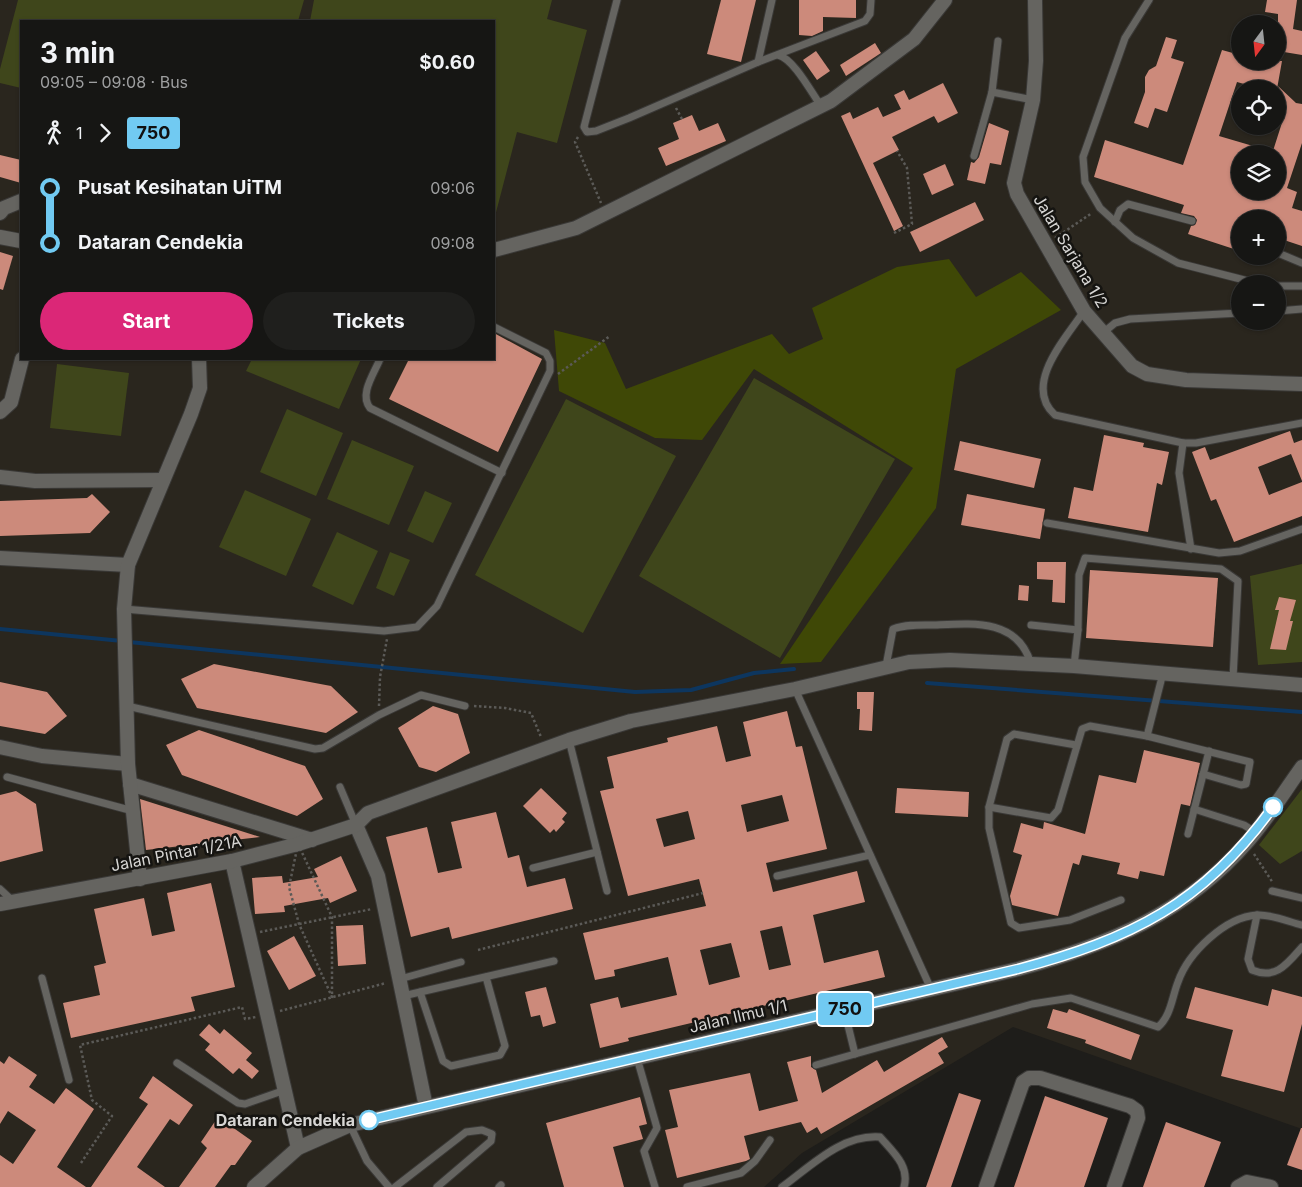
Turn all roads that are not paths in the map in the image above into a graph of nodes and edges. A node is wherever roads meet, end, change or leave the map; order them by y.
1 (617, 0) edge
2 (772, 0) edge
3 (871, 0) edge
4 (945, 0) edge
5 (1035, 0) edge
6 (1149, 0) edge
7 (998, 40) dead end
8 (778, 55) junction
9 (758, 62) junction
10 (992, 92) junction
11 (1033, 100) junction
12 (821, 106) junction
13 (974, 156) dead end
14 (20, 201) edge
15 (0, 213) edge
16 (1192, 221) dead end
17 (1115, 222) junction
18 (0, 237) edge
19 (20, 241) edge
20 (495, 250) edge
21 (1286, 256) edge
22 (1302, 263) edge
23 (1231, 277) edge
24 (1286, 286) edge
25 (1302, 286) edge
26 (1302, 309) edge
27 (1084, 310) junction
28 (1286, 310) edge
29 (1231, 313) edge
30 (495, 327) edge
31 (1104, 332) junction
32 (22, 360) edge
33 (199, 360) edge
34 (380, 360) edge
35 (1302, 384) edge
36 (0, 412) edge
37 (1302, 423) edge
38 (1183, 443) junction
39 (502, 473) junction
40 (0, 477) edge
41 (163, 480) junction
42 (1047, 523) dead end
43 (1302, 529) edge
44 (1191, 549) junction
45 (0, 558) edge
46 (128, 565) junction
47 (124, 615) junction
48 (1031, 625) dead end
49 (1078, 630) junction
50 (1032, 664) junction
51 (886, 666) junction
52 (1074, 666) junction
53 (1163, 673) junction
54 (1233, 678) junction
55 (1284, 684) junction
56 (1302, 685) edge
57 (795, 689) junction
58 (1302, 693) edge
59 (126, 706) junction
60 (465, 706) road end
61 (1147, 736) junction
62 (569, 740) junction
63 (1076, 745) junction
64 (0, 747) edge
65 (1209, 751) junction
66 (128, 764) junction
67 (1301, 769) edge
68 (1203, 774) junction
69 (7, 778) dead end
70 (130, 784) junction
71 (340, 787) dead end
72 (988, 807) junction
73 (1194, 809) junction
74 (133, 811) junction
75 (356, 825) junction
76 (1188, 834) dead end
77 (1251, 837) junction
78 (312, 840) junction
79 (597, 852) junction
80 (870, 855) junction
81 (232, 861) junction
82 (533, 868) dead end
83 (777, 876) dead end
84 (140, 879) junction
85 (0, 889) edge
86 (1274, 889) road end
87 (607, 891) dead end
88 (1302, 898) edge
89 (1121, 900) dead end
90 (14, 902) junction
91 (0, 904) edge
92 (1258, 915) junction
93 (1302, 926) edge
94 (1302, 948) edge
95 (554, 961) dead end
96 (461, 962) dead end
97 (486, 977) junction
98 (42, 978) dead end
99 (400, 979) junction
100 (931, 990) junction
101 (420, 992) junction
102 (403, 996) junction
103 (844, 1009) junction
104 (855, 1054) junction
105 (637, 1058) junction
106 (177, 1063) dead end
107 (816, 1065) dead end
108 (69, 1080) dead end
109 (286, 1090) junction
110 (426, 1107) junction
111 (350, 1125) junction
112 (770, 1140) dead end
113 (298, 1148) junction
114 (254, 1187) edge
115 (389, 1187) edge
116 (395, 1187) edge
117 (437, 1187) edge
118 (655, 1187) edge
119 (688, 1187) edge
120 (782, 1187) edge
121 (904, 1187) edge
122 (986, 1187) edge
123 (1114, 1187) edge
124 (1238, 1187) edge
125 (1271, 1187) edge

1 - 9 lane
2 - 9 lane
3 - 8 lane
4 - 12 street
5 - 11 street, Jalan Sarjana 1/2
6 - 17 lane
7 - 10 lane
8 - 9 lane
8 - 12 lane
10 - 11 lane
10 - 13 lane
11 - 27 street, Jalan Sarjana 1/2
12 - 20 street
14 - 15 street
16 - 17 lane
17 - 23 lane
18 - 19 street
21 - 22 lane
24 - 25 lane
26 - 28 lane
27 - 31 street, Jalan Sarjana 1/2
27 - 38 lane
29 - 31 lane
30 - 39 lane
31 - 35 street, Jalan Sarjana 1/2
32 - 36 street
33 - 41 street
34 - 39 lane
37 - 38 lane
38 - 44 lane
39 - 47 lane
40 - 41 street
41 - 46 street
42 - 44 lane
43 - 44 lane
45 - 46 street
46 - 47 street
47 - 59 street
48 - 49 lane
49 - 52 lane
49 - 54 lane
50 - 51 street, Jalan Pintar 1/21A
50 - 51 lane
50 - 52 street, Jalan Pintar 1/21A
51 - 57 street, Jalan Pintar 1/21A
52 - 53 street, Jalan Pintar 1/21A
53 - 54 street, Jalan Pintar 1/21A
53 - 61 lane
54 - 55 street, Jalan Pintar 1/21A
55 - 56 street, Jalan Pintar 1/21A
55 - 58 street
57 - 62 street, Jalan Pintar 1/21A
57 - 80 lane
59 - 60 lane
59 - 66 street
61 - 63 lane
61 - 65 lane
62 - 75 street, Jalan Pintar 1/21A
62 - 79 lane
63 - 72 lane
63 - 72 lane
64 - 66 street
65 - 68 lane
65 - 68 lane
66 - 70 street
67 - 77 street, Jalan Ilmu 1/1
68 - 73 lane
69 - 74 lane
70 - 74 street
70 - 78 street
71 - 75 lane
72 - 89 lane
73 - 76 lane
73 - 77 lane
74 - 84 street
75 - 78 street, Jalan Pintar 1/21A
75 - 99 street
77 - 100 street, Jalan Ilmu 1/1
78 - 81 street, Jalan Pintar 1/21A
79 - 82 lane
79 - 87 lane
80 - 83 lane
80 - 100 lane
81 - 84 street, Jalan Pintar 1/21A
81 - 109 street
84 - 90 street, Jalan Pintar 1/21A
85 - 90 lane
86 - 88 lane
90 - 91 street, Jalan Pintar 1/21A
92 - 93 lane
92 - 94 lane
92 - 104 lane
95 - 97 lane
96 - 99 lane
97 - 101 lane
97 - 101 lane
98 - 108 lane
99 - 102 street
100 - 103 street, Jalan Ilmu 1/1
101 - 102 lane
102 - 110 street
103 - 104 lane
103 - 105 street, Jalan Ilmu 1/1
104 - 107 lane
105 - 110 street, Jalan Ilmu 1/1
105 - 118 lane
106 - 109 lane
109 - 113 street
110 - 111 street, Jalan Ilmu 1/1
111 - 113 street, Jalan Ilmu 1/1
111 - 115 lane
112 - 119 lane
113 - 114 street, Jalan Ilmu 1/1
116 - 117 lane
120 - 121 lane
122 - 123 street
124 - 125 street

